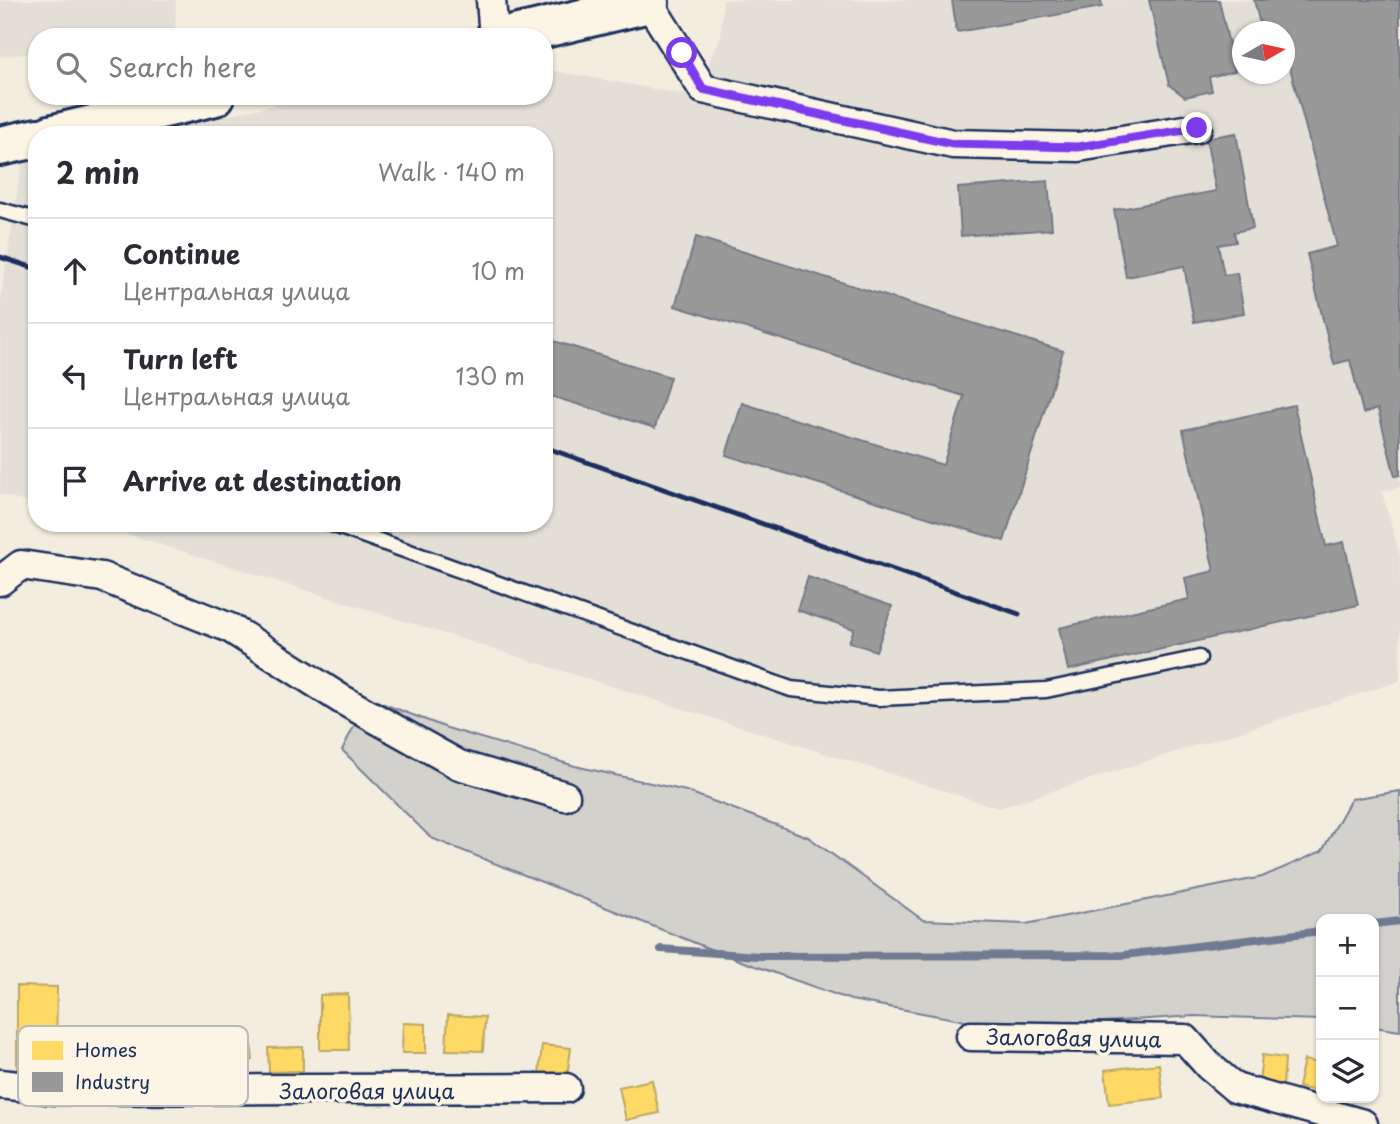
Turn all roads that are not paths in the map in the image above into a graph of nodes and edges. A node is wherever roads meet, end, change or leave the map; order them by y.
1 (491, 0) edge
2 (651, 1) edge
3 (493, 28) edge
4 (542, 28) edge
5 (177, 105) edge
6 (88, 126) edge
7 (1197, 128) dead end
8 (28, 140) edge
9 (0, 146) edge
10 (0, 210) edge
11 (28, 218) edge
12 (354, 532) edge
13 (0, 581) edge
14 (1199, 658) dead end
15 (565, 796) dead end
16 (971, 1036) dead end
17 (0, 1084) edge
18 (18, 1086) edge
19 (566, 1088) dead end
20 (248, 1089) edge
21 (1363, 1124) edge

1 - 3 street
2 - 4 street
2 - 7 street
5 - 6 street
8 - 9 street
10 - 11 lane
12 - 14 lane
13 - 15 street
16 - 21 street, Залоговая улица
17 - 18 street, Залоговая улица
19 - 20 street, Залоговая улица

